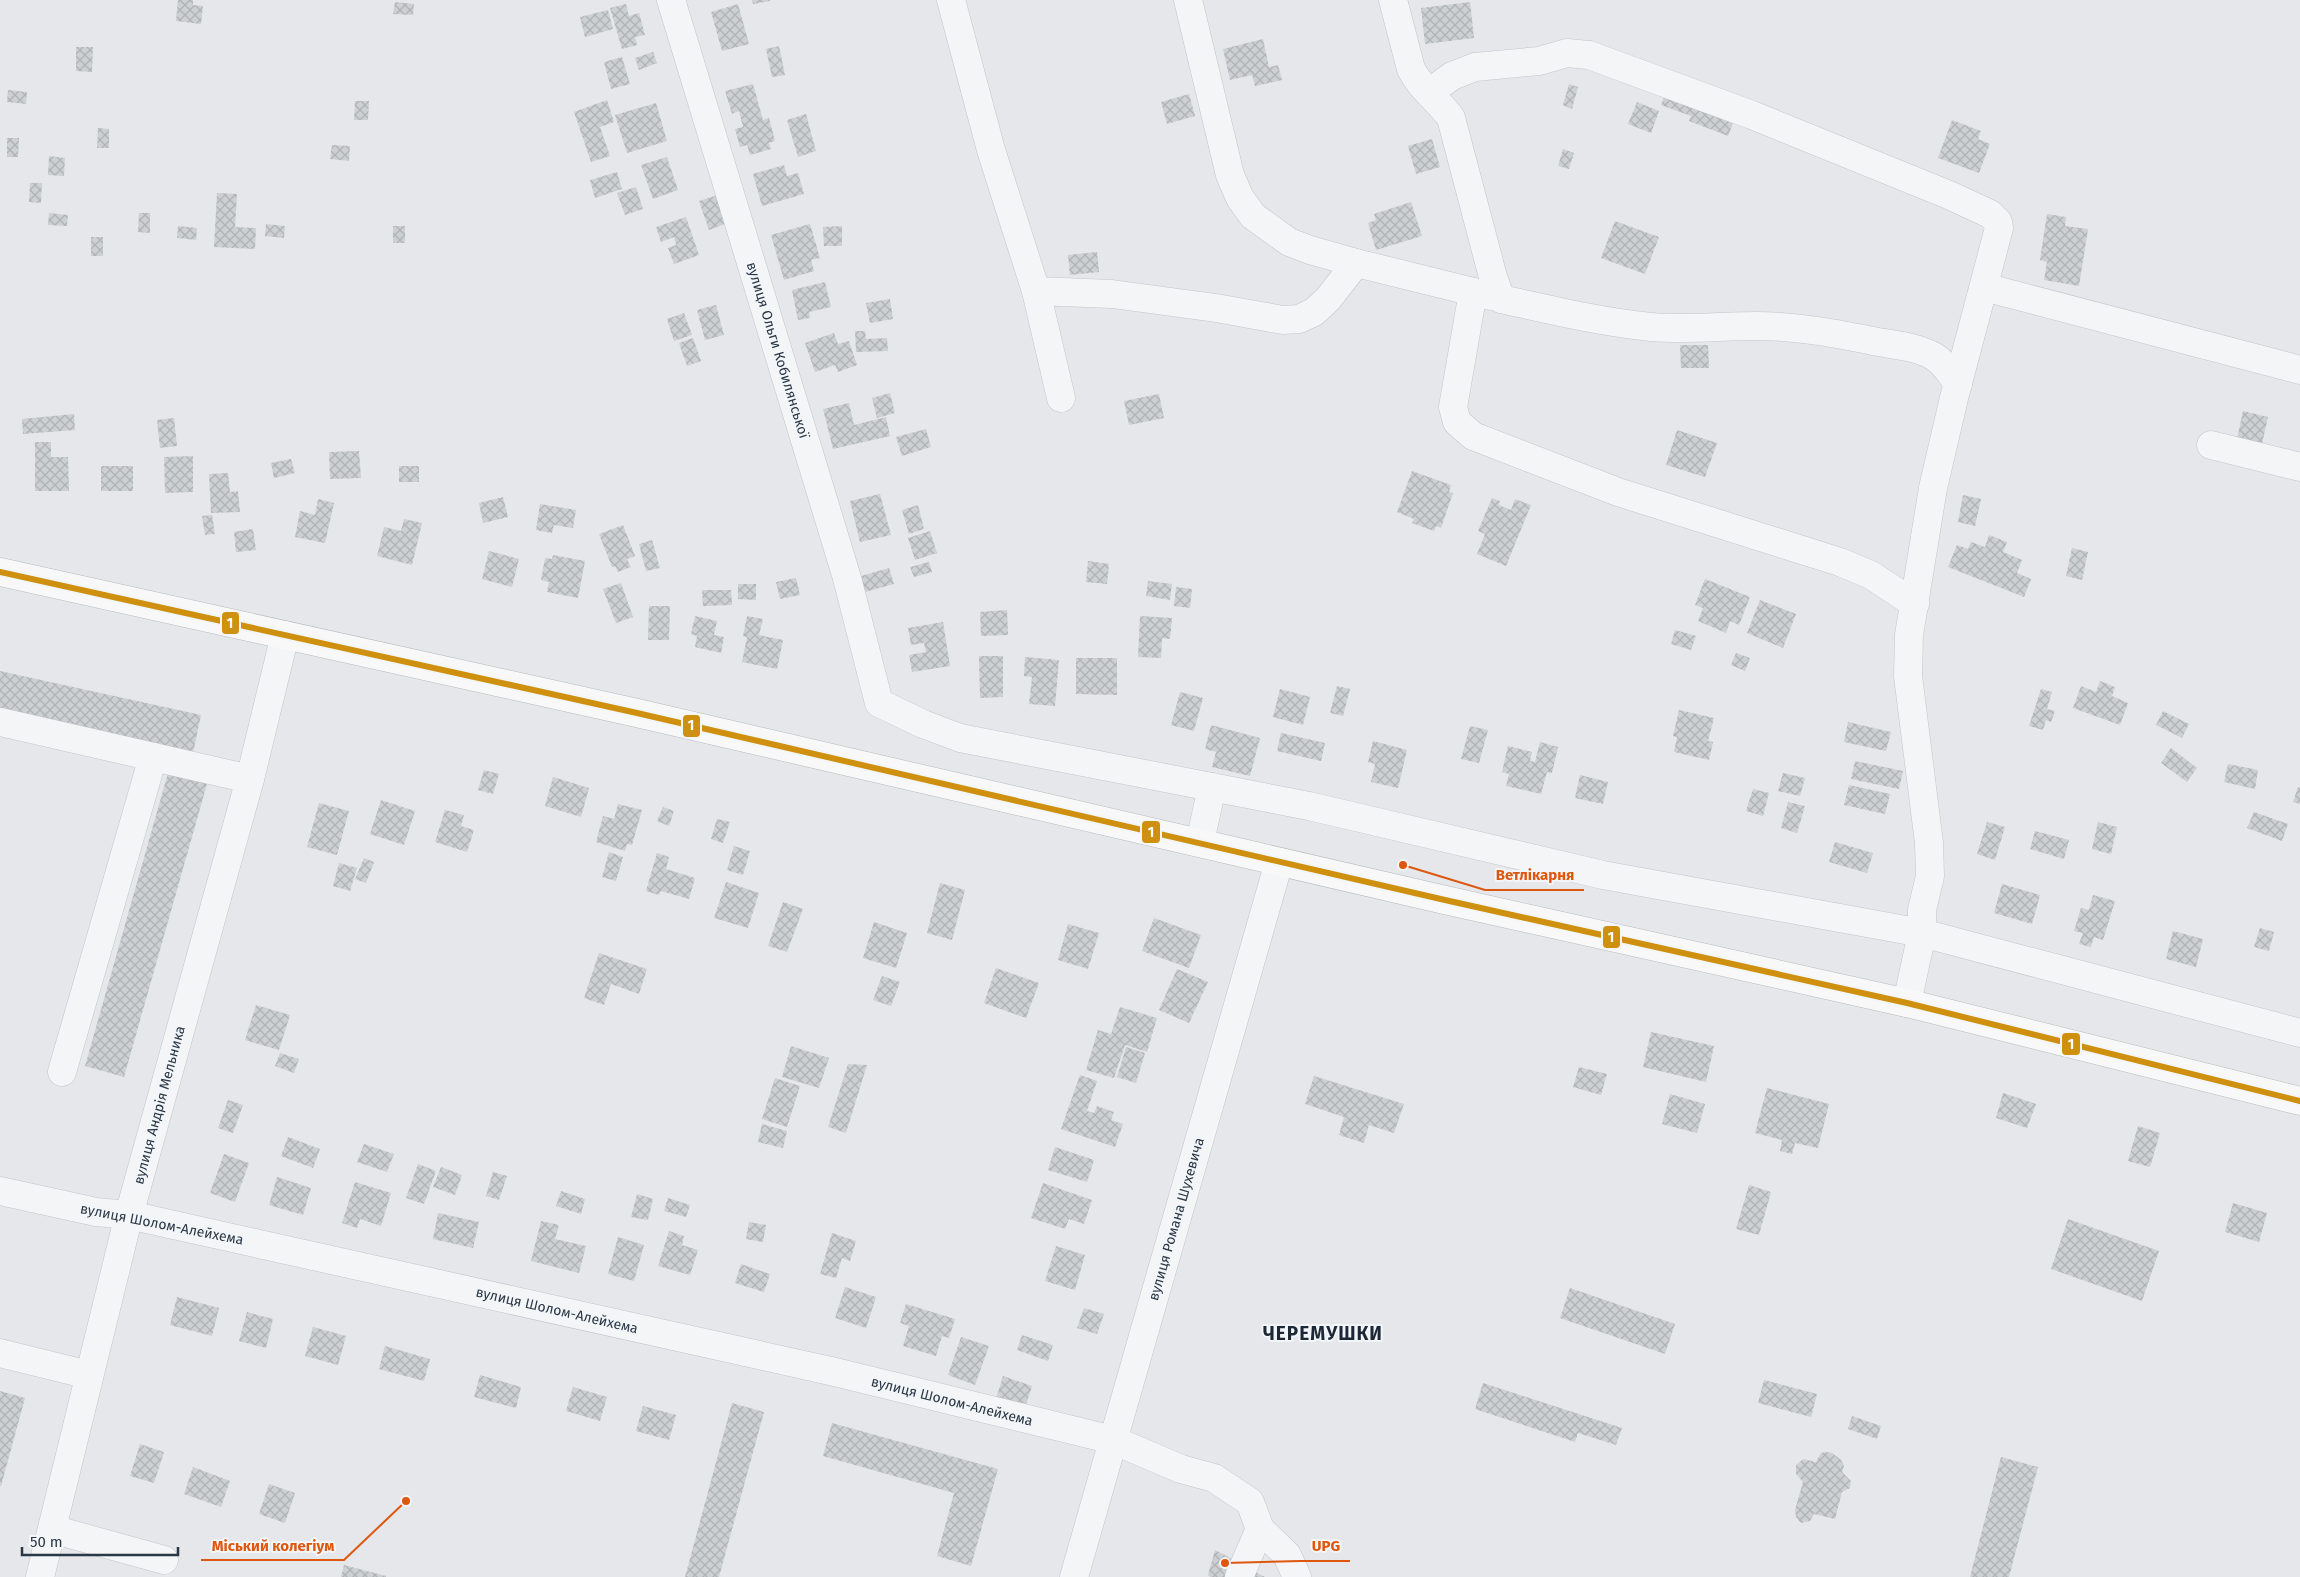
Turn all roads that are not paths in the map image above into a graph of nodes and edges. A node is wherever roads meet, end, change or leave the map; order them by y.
1 (670, 0) edge
2 (951, 0) edge
3 (1188, 0) edge
4 (1393, 0) edge
5 (1430, 92) junction
6 (1356, 263) junction
7 (1984, 287) junction
8 (1036, 291) junction
9 (1473, 292) junction
10 (1501, 299) junction
11 (2300, 370) edge
12 (1958, 384) junction
13 (1061, 398) dead end
14 (2211, 445) dead end
15 (2300, 467) edge
16 (0, 572) edge
17 (1915, 604) junction
18 (285, 635) junction
19 (0, 722) edge
20 (153, 757) junction
21 (250, 779) junction
22 (1212, 787) junction
23 (1200, 842) junction
24 (1279, 862) junction
25 (1922, 932) junction
26 (1907, 1003) junction
27 (2300, 1034) edge
28 (62, 1072) dead end
29 (2300, 1101) edge
30 (0, 1191) edge
31 (128, 1215) junction
32 (0, 1353) edge
33 (89, 1375) junction
34 (1113, 1440) junction
35 (52, 1529) junction
36 (1260, 1529) junction
37 (164, 1560) dead end
38 (40, 1577) edge
39 (1074, 1577) edge
40 (1239, 1577) edge
41 (1297, 1577) edge

1 - 22 street, вулиця Ольги Кобилянської
2 - 8 street
3 - 6 street
4 - 5 street
5 - 7 street
5 - 10 street
6 - 8 street
6 - 9 street
7 - 11 street
7 - 12 street
8 - 13 street
9 - 10 street
9 - 17 street
10 - 12 street
12 - 17 street
14 - 15 street
16 - 18 highway
17 - 25 street
18 - 21 street, вулиця Андрія Мельника
18 - 23 highway
19 - 20 street
20 - 21 street
20 - 28 street
21 - 31 street, вулиця Андрія Мельника
22 - 23 street
22 - 25 street
23 - 24 highway
24 - 26 highway
24 - 34 street, вулиця Романа Шухевича
25 - 26 street
25 - 27 street
26 - 29 highway
30 - 31 street, вулиця Шолом-Алейхема
31 - 33 street, вулиця Андрія Мельника
31 - 34 street, вулиця Шолом-Алейхема
32 - 33 street
33 - 35 street, вулиця Андрія Мельника
34 - 36 street, вулиця Шолом-Алейхема
34 - 39 street, вулиця Романа Шухевича
35 - 37 street
35 - 38 street, вулиця Андрія Мельника
36 - 40 street
36 - 41 street

